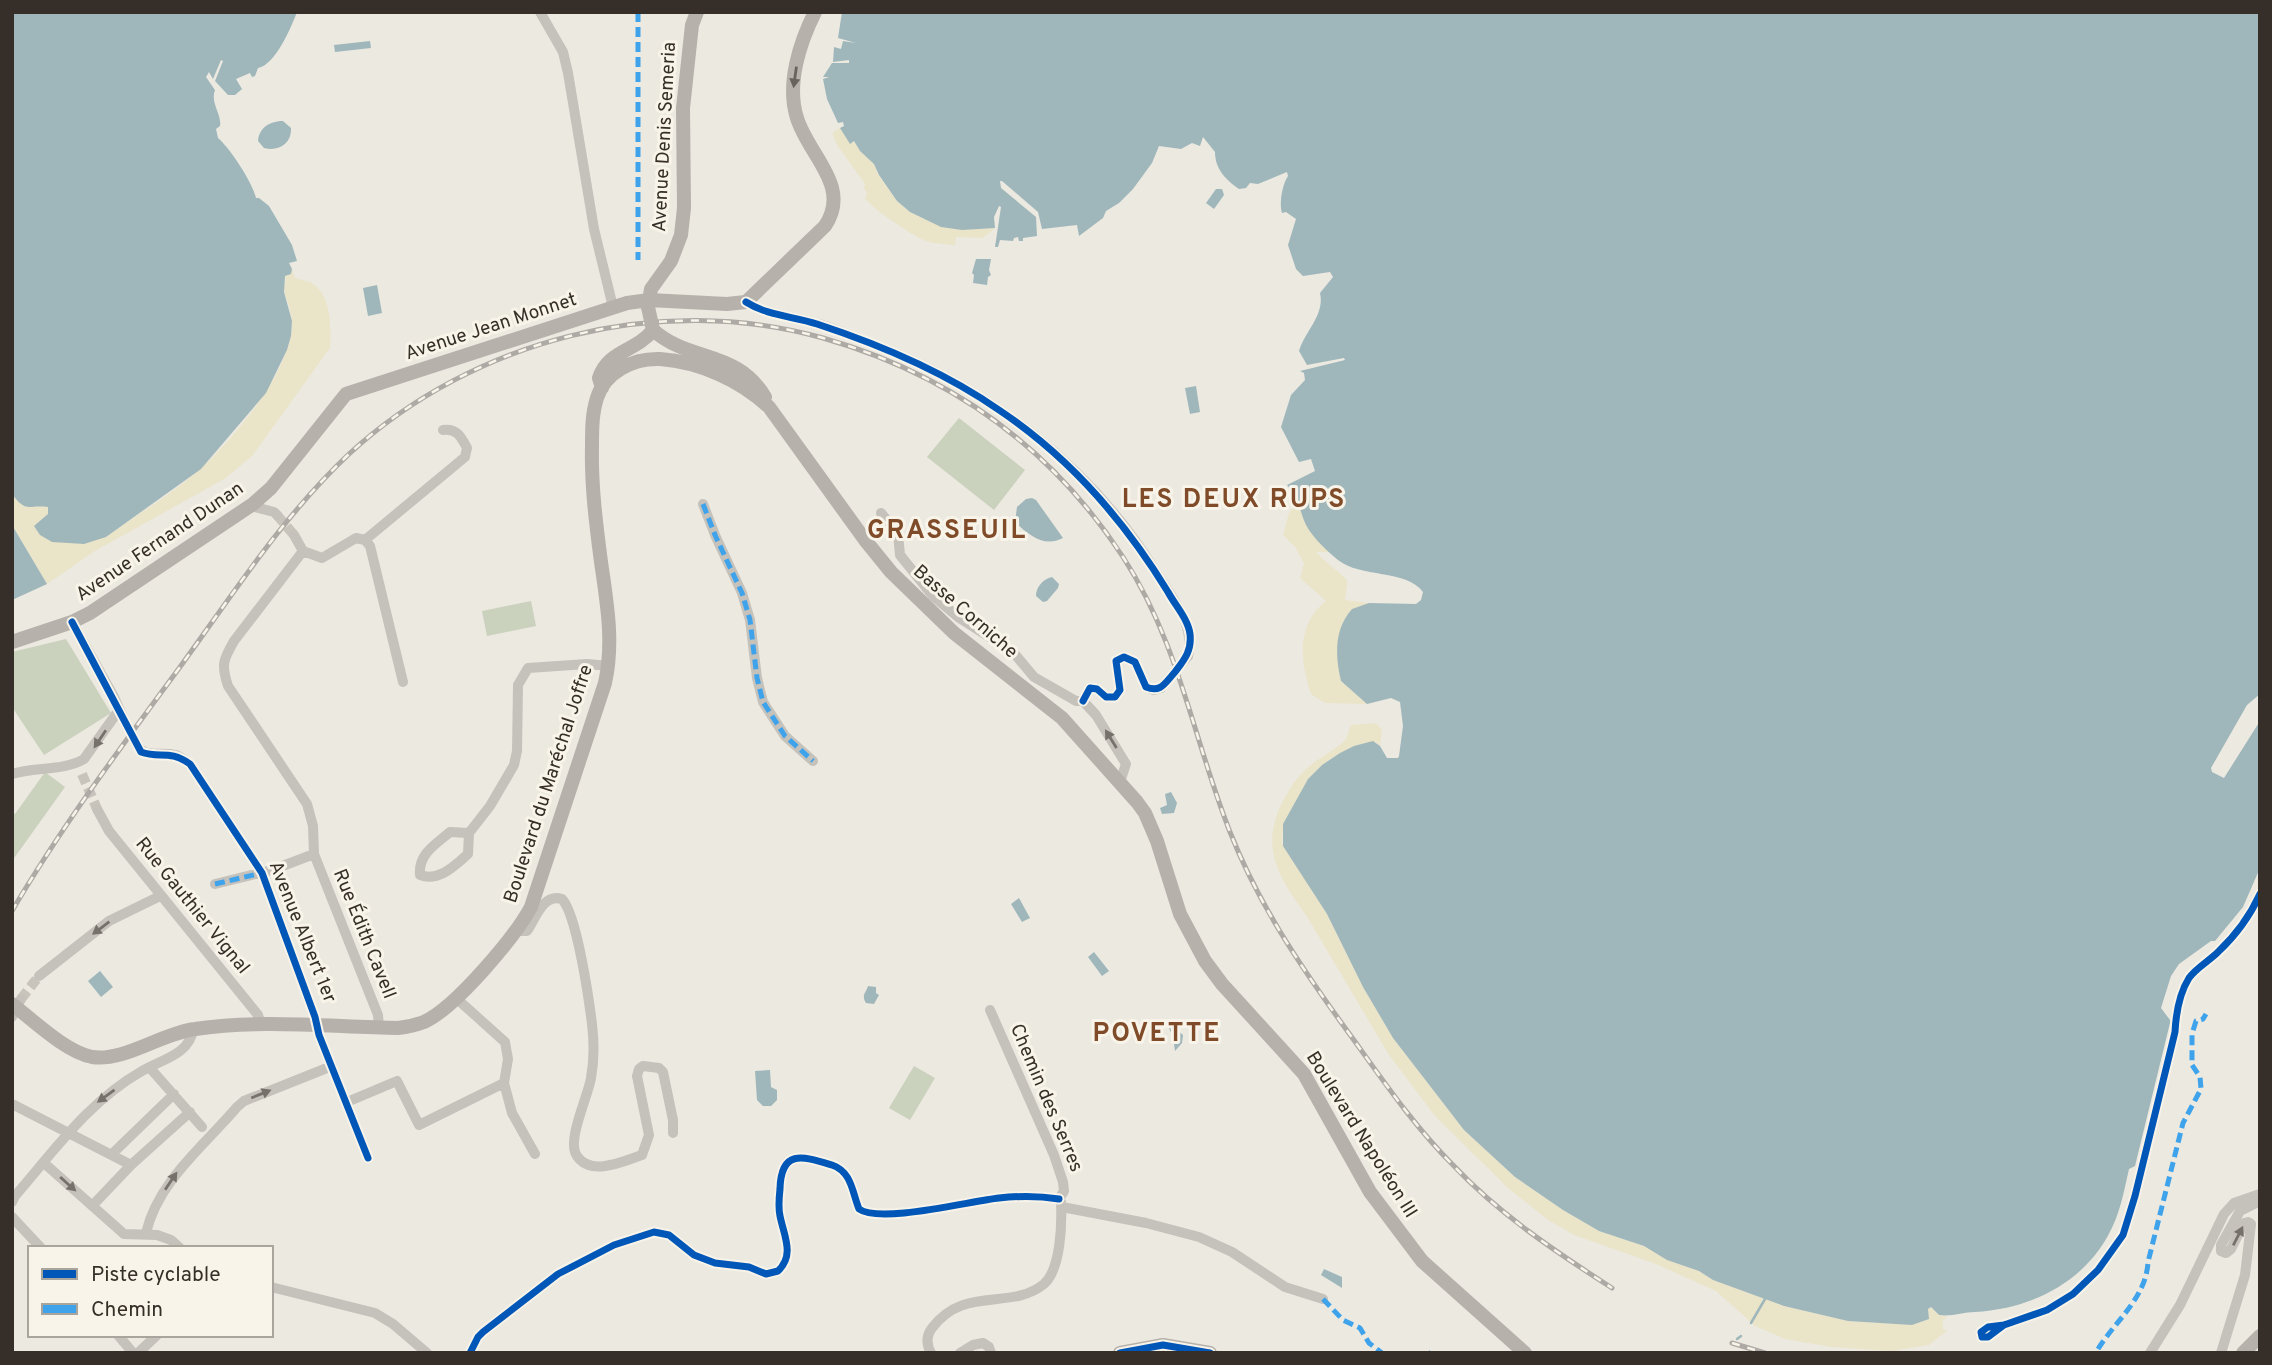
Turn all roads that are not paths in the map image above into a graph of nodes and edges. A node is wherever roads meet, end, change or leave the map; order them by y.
1 (540, 12) edge
2 (697, 12) edge
3 (815, 12) edge
4 (746, 302) junction
5 (649, 303) junction
6 (613, 307) junction
7 (654, 335) junction
8 (726, 363) junction
9 (729, 378) junction
10 (602, 388) junction
11 (346, 394) joint
12 (769, 407) junction
13 (443, 430) dead end
14 (271, 488) junction
15 (703, 504) dead end
16 (251, 506) junction
17 (881, 513) dead end
18 (294, 535) tunnel mouth
19 (365, 540) junction
20 (303, 551) junction
21 (72, 622) junction
22 (12, 642) edge
23 (609, 666) junction
24 (403, 682) dead end
25 (1083, 701) junction
26 (119, 710) junction
27 (125, 724) tunnel mouth
28 (137, 745) tunnel mouth
29 (813, 761) dead end
30 (76, 764) junction
31 (12, 774) edge
32 (82, 775) tunnel mouth
33 (1120, 782) junction
34 (97, 809) tunnel mouth
35 (469, 833) junction
36 (1157, 841) joint
37 (314, 855) junction
38 (262, 873) junction
39 (215, 884) dead end
40 (2260, 894) edge
41 (160, 896) junction
42 (517, 931) junction
43 (39, 976) tunnel mouth
44 (456, 998) junction
45 (16, 1007) edge
46 (990, 1010) dead end
47 (261, 1024) junction
48 (317, 1026) junction
49 (379, 1028) junction
50 (193, 1029) junction
51 (332, 1066) junction
52 (150, 1068) junction
53 (504, 1083) junction
54 (174, 1094) junction
55 (347, 1102) junction
56 (12, 1104) edge
57 (190, 1112) junction
58 (202, 1127) dead end
59 (68, 1133) junction
60 (673, 1133) dead end
61 (112, 1154) junction
62 (535, 1154) dead end
63 (368, 1158) dead end
64 (44, 1163) junction
65 (131, 1165) junction
66 (2260, 1194) edge
67 (2260, 1201) edge
68 (12, 1202) edge
69 (1060, 1203) junction
70 (92, 1206) junction
71 (12, 1217) edge
72 (146, 1233) junction
73 (39, 1246) edge
74 (178, 1246) edge
75 (273, 1287) edge
76 (1322, 1299) dead end
77 (2004, 1325) dead end
78 (2260, 1336) edge
79 (120, 1337) edge
80 (155, 1337) edge
81 (136, 1353) edge
82 (428, 1353) edge
83 (470, 1353) edge
84 (930, 1353) edge
85 (960, 1353) edge
86 (990, 1353) edge
87 (1121, 1353) edge
88 (1210, 1353) edge
89 (1525, 1353) edge
90 (2150, 1353) edge
91 (2221, 1353) edge
92 (2243, 1353) edge

1 - 6 street
2 - 5 main road, Avenue Denis Semeria
3 -> 4 main road
4 - 5 main road, Avenue Jean Monnet
4 - 25 street, bridge
5 - 6 main road, Avenue Jean Monnet
5 - 7 main road, bridge
6 - 11 main road, Avenue Jean Monnet
7 - 8 main road
7 - 10 main road, Boulevard du Maréchal Joffre
8 - 9 main road
8 - 12 main road
9 - 10 main road, Basse Corniche
9 - 12 main road, Basse Corniche
10 - 23 main road, Boulevard du Maréchal Joffre
11 - 14 main road, Avenue Fernand Dunan
12 - 33 main road, Basse Corniche
13 - 19 street
14 - 16 main road, Avenue Fernand Dunan
14 - 16 street
15 - 29 street
16 - 21 main road, Avenue Fernand Dunan
17 - 25 street
18 - 20 street
19 - 20 street
19 - 24 street
20 - 37 street, Rue Édith Cavell
21 - 22 main road, Avenue Fernand Dunan
21 - 26 street
23 - 35 street
23 - 42 main road, Boulevard du Maréchal Joffre
33 -> 25 street
26 - 27 street
26 -> 30 street
28 - 38 street, Avenue Albert 1er
30 - 31 street
30 - 32 street
33 - 36 main road, Basse Corniche
34 - 41 street, Rue Gauthier Vignal
35 - 35 street
36 - 89 main road, Boulevard Napoléon III
37 - 38 street
37 - 49 street, Rue Édith Cavell
38 - 39 street
38 - 48 street, Avenue Albert 1er
40 - 77 street
41 -> 43 street
41 - 47 street, Rue Gauthier Vignal
42 - 44 main road, Boulevard du Maréchal Joffre
42 - 60 street
44 - 49 main road, Boulevard du Maréchal Joffre
44 - 53 street
45 - 50 main road, Boulevard du Maréchal Joffre
46 - 69 street, Chemin des Serres
47 - 48 main road, Boulevard du Maréchal Joffre
47 - 50 main road, Boulevard du Maréchal Joffre
48 - 49 main road, Boulevard du Maréchal Joffre
48 - 51 street, Avenue Albert 1er
50 - 52 street
51 - 55 street, Avenue Albert 1er
72 -> 51 street
52 - 54 street
52 -> 59 street
53 - 55 street
53 - 62 street
54 - 57 street
54 - 61 street
55 - 63 street, Avenue Albert 1er
56 - 59 street
57 - 58 street
57 - 65 street
59 - 61 street
59 - 64 street
61 - 65 street
64 - 68 street
64 -> 70 street
65 - 70 street
66 - 90 street
67 -> 91 street
69 - 76 street
69 - 83 street
69 - 84 street, Chemin des Serres
70 - 72 street
71 - 73 street
72 - 74 street
75 - 82 street
78 - 92 main road
79 - 81 street
80 - 81 street
85 - 86 street
87 - 88 main road

